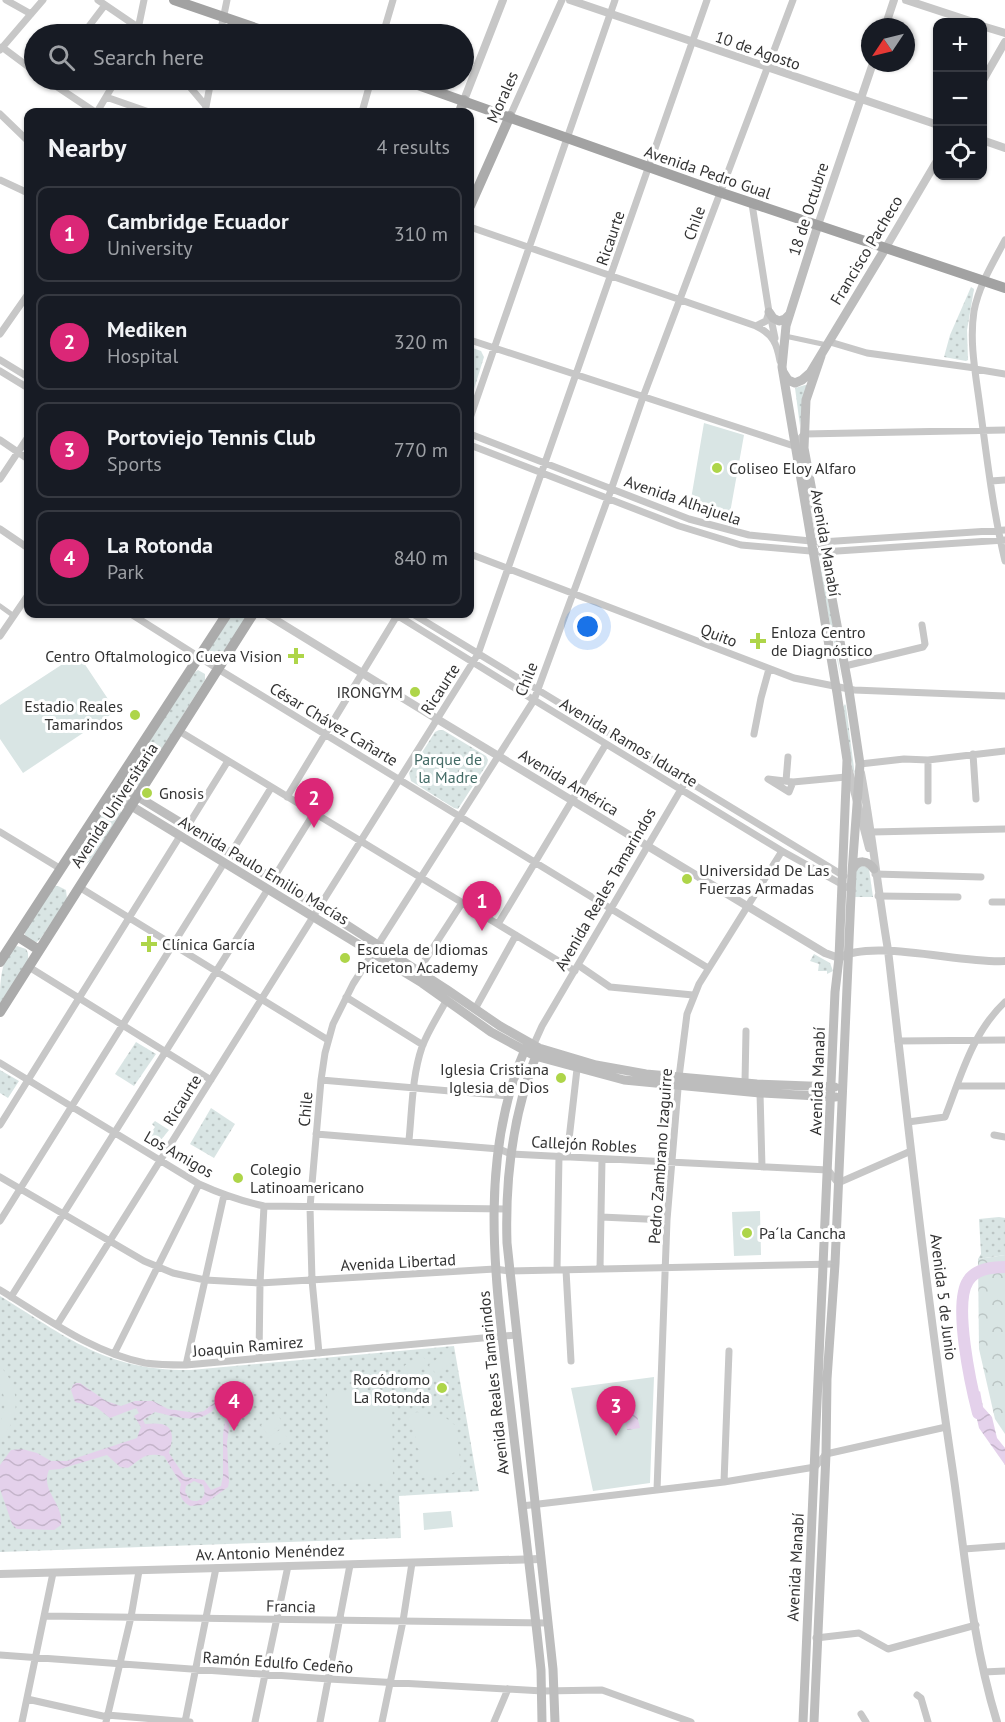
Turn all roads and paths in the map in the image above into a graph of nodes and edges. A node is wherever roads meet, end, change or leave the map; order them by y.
1 (6, 0) edge
2 (43, 0) edge
3 (98, 0) edge
4 (144, 0) edge
5 (174, 0) edge
6 (227, 0) edge
7 (393, 0) edge
8 (502, 0) edge
9 (562, 0) edge
10 (570, 0) edge
11 (615, 0) edge
12 (707, 0) edge
13 (793, 0) edge
14 (894, 0) edge
15 (906, 0) edge
16 (105, 5) junction
17 (31, 14) junction
18 (610, 15) junction
19 (224, 17) junction
20 (888, 18) edge
21 (961, 18) edge
22 (91, 24) edge
23 (129, 24) edge
24 (139, 24) edge
25 (222, 24) edge
26 (244, 24) edge
27 (386, 24) edge
28 (987, 28) edge
29 (1005, 33) edge
30 (1005, 42) edge
31 (692, 43) junction
32 (1, 48) edge
33 (24, 64) edge
34 (767, 68) junction
35 (870, 72) edge
36 (987, 73) edge
37 (474, 74) edge
38 (63, 90) edge
39 (110, 90) edge
40 (191, 90) edge
41 (209, 90) edge
42 (368, 90) edge
43 (434, 90) edge
44 (468, 90) edge
45 (106, 97) junction
46 (464, 100) junction
47 (860, 100) junction
48 (90, 108) edge
49 (99, 108) edge
50 (138, 108) edge
51 (204, 108) edge
52 (205, 108) edge
53 (363, 108) edge
54 (461, 108) edge
55 (0, 114) edge
56 (510, 116) junction
57 (933, 123) edge
58 (24, 137) edge
59 (567, 138) junction
60 (987, 142) edge
61 (1005, 148) edge
62 (648, 167) junction
63 (933, 167) edge
64 (0, 180) edge
65 (24, 191) edge
66 (719, 192) junction
67 (474, 197) edge
68 (752, 204) junction
69 (818, 225) junction
70 (474, 228) edge
71 (1005, 240) edge
72 (528, 247) junction
73 (885, 249) junction
74 (610, 276) junction
75 (984, 281) junction
76 (1005, 288) edge
77 (24, 300) edge
78 (680, 300) junction
79 (769, 312) junction
80 (789, 315) junction
81 (756, 326) junction
82 (0, 334) edge
83 (784, 336) junction
84 (474, 341) edge
85 (777, 344) junction
86 (828, 344) junction
87 (494, 348) junction
88 (821, 356) junction
89 (0, 360) edge
90 (782, 367) junction
91 (975, 368) junction
92 (0, 371) edge
93 (1005, 374) edge
94 (24, 375) edge
95 (576, 375) junction
96 (24, 386) edge
97 (643, 397) junction
98 (474, 406) edge
99 (983, 430) junction
100 (1005, 430) edge
101 (804, 434) junction
102 (474, 436) edge
103 (0, 440) edge
104 (24, 444) edge
105 (474, 447) edge
106 (799, 447) junction
107 (18, 452) junction
108 (24, 456) edge
109 (545, 464) junction
110 (542, 474) junction
111 (0, 479) edge
112 (1005, 480) edge
113 (991, 481) junction
114 (612, 490) junction
115 (608, 499) junction
116 (0, 530) edge
117 (1002, 530) edge
118 (1003, 541) edge
119 (24, 545) edge
120 (817, 547) junction
121 (474, 556) edge
122 (1005, 561) edge
123 (508, 569) junction
124 (573, 594) junction
125 (24, 601) edge
126 (0, 606) edge
127 (14, 616) junction
128 (137, 618) edge
129 (224, 618) edge
130 (250, 618) edge
131 (273, 618) edge
132 (395, 618) edge
133 (403, 618) edge
134 (420, 618) edge
135 (922, 625) dead end
136 (0, 636) edge
137 (478, 654) junction
138 (199, 657) junction
139 (473, 663) junction
140 (845, 666) junction
141 (218, 669) junction
142 (769, 669) junction
143 (362, 673) junction
144 (836, 688) junction
145 (849, 689) junction
146 (537, 690) junction
147 (1005, 696) edge
148 (534, 700) junction
149 (437, 719) junction
150 (179, 731) junction
151 (325, 734) junction
152 (754, 734) dead end
153 (606, 744) junction
154 (1005, 751) edge
155 (973, 754) junction
156 (498, 756) junction
157 (788, 757) dead end
158 (846, 760) junction
159 (928, 760) junction
160 (228, 761) junction
161 (860, 764) junction
162 (846, 777) junction
163 (399, 779) junction
164 (687, 780) junction
165 (113, 788) junction
166 (272, 788) junction
167 (681, 789) junction
168 (287, 797) junction
169 (976, 799) dead end
170 (857, 800) junction
171 (572, 801) junction
172 (928, 801) dead end
173 (137, 803) junction
174 (314, 813) junction
175 (460, 816) junction
176 (187, 827) junction
177 (1005, 830) edge
178 (0, 832) edge
179 (872, 832) junction
180 (180, 836) junction
181 (360, 841) junction
182 (647, 847) junction
183 (782, 851) junction
184 (231, 853) junction
185 (535, 862) junction
186 (224, 863) junction
187 (61, 869) junction
188 (874, 872) junction
189 (981, 877) dead end
190 (421, 878) junction
191 (273, 879) junction
192 (841, 879) junction
193 (852, 881) junction
194 (79, 887) junction
195 (268, 889) junction
196 (879, 896) junction
197 (958, 897) dead end
198 (992, 902) dead end
199 (1005, 902) edge
200 (462, 903) junction
201 (319, 907) junction
202 (747, 907) junction
203 (611, 909) junction
204 (313, 916) junction
205 (129, 918) junction
206 (498, 924) junction
207 (516, 935) junction
208 (17, 936) junction
209 (173, 945) junction
210 (378, 945) junction
211 (39, 950) junction
212 (888, 950) junction
213 (848, 952) junction
214 (372, 953) junction
215 (839, 958) junction
216 (1005, 961) edge
217 (0, 962) edge
218 (29, 967) junction
219 (576, 968) junction
220 (708, 968) junction
221 (216, 971) junction
222 (418, 971) junction
223 (693, 995) junction
224 (79, 998) junction
225 (346, 998) junction
226 (261, 999) junction
227 (446, 1001) junction
228 (1005, 1002) edge
229 (475, 1009) junction
230 (0, 1012) edge
231 (122, 1025) junction
232 (746, 1031) dead end
233 (328, 1040) junction
234 (1005, 1040) edge
235 (898, 1041) junction
236 (974, 1041) junction
237 (423, 1045) junction
238 (532, 1049) junction
239 (165, 1052) junction
240 (0, 1063) edge
241 (578, 1069) junction
242 (28, 1080) junction
243 (211, 1080) junction
244 (321, 1080) junction
245 (679, 1082) junction
246 (745, 1082) junction
247 (957, 1086) junction
248 (1005, 1086) edge
249 (414, 1088) junction
250 (837, 1092) junction
251 (760, 1093) junction
252 (509, 1096) junction
253 (72, 1106) junction
254 (908, 1122) junction
255 (0, 1125) edge
256 (114, 1132) junction
257 (316, 1134) junction
258 (994, 1135) dead end
259 (1005, 1137) edge
260 (409, 1140) junction
261 (499, 1149) junction
262 (911, 1151) junction
263 (511, 1154) junction
264 (563, 1156) junction
265 (602, 1158) junction
266 (160, 1160) junction
267 (671, 1162) junction
268 (762, 1167) junction
269 (828, 1170) junction
270 (0, 1177) edge
271 (838, 1183) junction
272 (200, 1184) junction
273 (20, 1189) junction
274 (224, 1195) junction
275 (264, 1206) junction
276 (310, 1207) junction
277 (494, 1209) junction
278 (507, 1209) junction
279 (63, 1214) junction
280 (601, 1217) junction
281 (667, 1220) junction
282 (0, 1221) edge
283 (109, 1242) junction
284 (830, 1264) junction
285 (158, 1268) junction
286 (665, 1268) junction
287 (495, 1269) junction
288 (600, 1269) junction
289 (557, 1270) junction
290 (567, 1270) junction
291 (509, 1271) junction
292 (205, 1280) junction
293 (312, 1280) junction
294 (260, 1283) junction
295 (0, 1290) edge
296 (11, 1297) junction
297 (57, 1325) junction
298 (516, 1335) junction
299 (502, 1336) junction
300 (729, 1351) dead end
301 (319, 1353) junction
302 (114, 1354) junction
303 (259, 1358) junction
304 (571, 1361) dead end
305 (186, 1365) junction
306 (946, 1427) junction
307 (826, 1454) junction
308 (815, 1467) junction
309 (724, 1482) junction
310 (657, 1490) junction
311 (535, 1505) junction
312 (522, 1506) junction
313 (817, 1544) junction
314 (1005, 1546) edge
315 (964, 1549) junction
316 (529, 1559) junction
317 (541, 1559) junction
318 (412, 1563) junction
319 (350, 1564) junction
320 (288, 1566) junction
321 (216, 1568) junction
322 (139, 1571) junction
323 (52, 1573) junction
324 (0, 1575) edge
325 (45, 1616) junction
326 (131, 1617) junction
327 (206, 1618) junction
328 (277, 1619) junction
329 (340, 1620) junction
330 (403, 1621) junction
331 (536, 1623) junction
332 (548, 1623) junction
333 (976, 1625) junction
334 (816, 1638) junction
335 (0, 1655) edge
336 (36, 1658) junction
337 (120, 1664) junction
338 (197, 1670) junction
339 (1005, 1671) edge
340 (984, 1672) junction
341 (265, 1675) junction
342 (329, 1679) junction
343 (390, 1683) junction
344 (508, 1689) junction
345 (555, 1690) junction
346 (543, 1691) junction
347 (803, 1695) junction
348 (918, 1695) dead end
349 (815, 1696) junction
350 (27, 1699) junction
351 (861, 1714) dead end
352 (107, 1718) edge
353 (22, 1722) edge
354 (185, 1722) edge
355 (190, 1722) edge
356 (255, 1722) edge
357 (320, 1722) edge
358 (382, 1722) edge
359 (494, 1722) edge
360 (542, 1722) edge
361 (555, 1722) edge
362 (691, 1722) edge
363 (802, 1722) edge
364 (814, 1722) edge
365 (866, 1722) edge
366 (928, 1722) edge
367 (997, 1722) edge

1 - 17 street
2 - 17 street
3 - 16 street
4 - 24 street
5 - 19 highway
6 - 19 street
7 - 27 street
8 - 37 street
9 - 56 street, Morales
10 - 18 street, 10 de Agosto
11 - 18 street
12 - 31 street, Ricaurte
13 - 34 street, Chile
14 - 20 street
15 - 21 street
16 - 22 street
16 - 23 street
17 - 32 street
18 - 31 street, 10 de Agosto
18 - 59 street
19 - 25 street
19 - 26 highway
28 - 29 street
30 - 36 street
31 - 34 street, 10 de Agosto
31 - 62 street, Ricaurte
32 - 33 street
34 - 47 street, 10 de Agosto
34 - 66 street, Chile
35 - 47 street, 18 de Octubre
38 - 48 street
39 - 45 street
40 - 51 street
41 - 52 street
42 - 53 street
43 - 46 highway, Avenida Pedro Gual
44 - 46 street
45 - 49 street
45 - 50 street
46 - 54 main road
46 - 56 highway, Avenida Pedro Gual
47 - 57 street, 10 de Agosto
47 - 69 street, 18 de Octubre
55 - 58 street
56 - 59 highway, Avenida Pedro Gual
56 - 67 main road, Morales
59 - 62 highway, Avenida Pedro Gual
59 - 72 street
60 - 61 street
62 - 66 highway, Avenida Pedro Gual
62 - 74 street, Ricaurte
63 - 73 street, Francisco Pacheco
64 - 65 street
66 - 68 highway, Avenida Pedro Gual
66 - 78 street, Chile
68 - 69 highway, Avenida Pedro Gual
68 - 79 street
69 - 73 highway, Avenida Pedro Gual
69 - 80 main road, 18 de Octubre
70 - 72 street
71 - 75 street
72 - 74 street
72 - 87 street
73 - 75 highway, Avenida Pedro Gual
73 - 86 main road, Francisco Pacheco
74 - 78 street
74 - 95 street, Ricaurte
75 - 76 highway, Avenida Pedro Gual
75 - 91 street
77 - 82 street
78 - 81 street
78 - 97 street, Chile
79 - 80 main road
79 - 81 street
79 - 85 street
80 - 83 main road, 18 de Octubre
81 - 85 street
83 - 86 street
83 - 90 main road, 18 de Octubre
84 - 87 street
85 - 90 street
86 - 88 main road, Francisco Pacheco
86 - 91 street
87 - 95 street
87 - 98 street
88 - 90 main road
88 - 101 main road
89 - 94 street
90 - 106 main road, 18 de Octubre
91 - 93 street
91 - 99 street
92 - 96 street
95 - 97 street
95 - 109 street, Ricaurte
97 - 106 street
97 - 114 street, Chile
99 - 100 street
99 - 101 street
99 - 113 street
101 - 106 main road
102 - 109 street, Avenida Alhajuela
103 - 107 street
104 - 107 street
105 - 110 street, Avenida Alhajuela
106 - 120 main road, Avenida Manabí
107 - 108 street
107 - 111 street
109 - 110 street, Ricaurte
109 - 114 street, Avenida Alhajuela
110 - 115 street, Avenida Alhajuela
110 - 123 street, Ricaurte
112 - 113 street
113 - 117 street
114 - 115 street, Chile
114 - 120 street, Avenida Alhajuela
115 - 120 street, Avenida Alhajuela
115 - 124 street, Chile
116 - 119 street
117 - 118 street
117 - 120 street, Avenida Alhajuela
118 - 120 street, Avenida Alhajuela
118 - 122 street
120 - 140 main road, Avenida Manabí
120 - 144 main road, Avenida Manabí
121 - 123 street, Quito
123 - 124 street, Quito
123 - 137 street, Ricaurte
124 - 142 street, Quito
124 - 146 street, Chile
125 - 127 street
126 - 127 street
127 - 136 street
128 - 138 street, César Chávez Cañarte
129 - 138 main road, Avenida Universitaria
130 - 141 main road, Avenida Universitaria
131 - 143 street, Avenida América
132 - 143 street
133 - 139 street, Avenida Ramos Iduarte
134 - 137 street, Avenida Ramos Iduarte
135 - 140 street
137 - 139 street, Ricaurte
137 - 146 street, Avenida Ramos Iduarte
138 - 141 street, César Chávez Cañarte
138 - 165 main road, Avenida Universitaria
139 - 148 street, Avenida Ramos Iduarte
139 - 149 street, Ricaurte
140 - 145 main road, Avenida Manabí
141 - 150 main road, Avenida Universitaria
141 - 151 street, César Chávez Cañarte
142 - 144 street, Quito
142 - 152 street
143 - 149 street, Avenida América
143 - 151 street
144 - 145 street, Quito
144 - 158 main road, Avenida Manabí
145 - 147 street, Quito
145 - 161 main road, Avenida Manabí
146 - 148 street, Chile
146 - 164 street, Avenida Ramos Iduarte
148 - 153 street, Avenida Ramos Iduarte
148 - 156 street, Chile
149 - 156 street, Avenida América
149 - 163 street, Ricaurte
150 - 160 street
150 - 173 main road, Avenida Universitaria
151 - 163 street, César Chávez Cañarte
151 - 168 street
153 - 167 street, Avenida Ramos Iduarte
153 - 171 street
154 - 155 street
155 - 159 street
155 - 169 street
156 - 171 street, Avenida América
156 - 175 street, Chile
157 - 162 street
158 - 162 main road, Avenida Manabí
158 - 170 street, Avenida 5 de Junio
159 - 161 street
159 - 172 street
160 - 166 street
160 - 176 street
161 - 170 main road, Avenida Manabí
161 - 179 street, Avenida 5 de Junio
162 - 192 main road, Avenida Manabí
163 - 175 street, César Chávez Cañarte
163 - 181 street, Ricaurte
164 - 167 street, Avenida Reales Tamarindos
164 - 192 street, Avenida Ramos Iduarte
165 - 173 main road, Avenida Paulo Emilio Macías
165 - 187 main road, Avenida Universitaria
166 - 168 street
166 - 184 street
167 - 182 street, Avenida Reales Tamarindos
167 - 183 street, Avenida Ramos Iduarte
168 - 174 street
170 - 188 street, Avenida 5 de Junio
170 - 193 main road, Avenida Manabí
171 - 182 street, Avenida América
171 - 185 street
173 - 176 main road, Avenida Paulo Emilio Macías
173 - 180 main road, Avenida Paulo Emilio Macías
173 - 194 main road, Avenida Universitaria
174 - 181 street
174 - 191 street
175 - 185 street, César Chávez Cañarte
175 - 190 street, Chile
176 - 184 main road, Avenida Paulo Emilio Macías
177 - 179 street
178 - 187 street
179 - 188 street, Avenida 5 de Junio
180 - 186 main road, Avenida Paulo Emilio Macías
180 - 205 street
181 - 190 street
181 - 201 street, Ricaurte
182 - 202 street, Avenida América
182 - 203 street, Avenida Reales Tamarindos
183 - 192 street, Avenida Ramos Iduarte
183 - 202 street, Pedro Zambrano Izaguirre
184 - 191 main road, Avenida Paulo Emilio Macías
185 - 203 street, César Chávez Cañarte
185 - 206 street
186 - 195 main road, Avenida Paulo Emilio Macías
186 - 209 street
187 - 208 main road, Avenida Universitaria
188 - 189 street
188 - 193 main road
188 - 196 street, Avenida 5 de Junio
190 - 200 street
190 - 210 street, Chile
191 - 201 main road, Avenida Paulo Emilio Macías
192 - 193 street, Avenida Ramos Iduarte
192 - 215 main road, Avenida Manabí
193 - 213 main road, Avenida Manabí
194 - 205 street
194 - 211 main road, Avenida Universitaria
195 - 204 main road, Avenida Paulo Emilio Macías
195 - 221 street
196 - 197 street
196 - 212 street, Avenida 5 de Junio
198 - 199 street
200 - 206 street
200 - 222 street
201 - 204 street, Ricaurte
201 - 210 main road, Avenida Paulo Emilio Macías
202 - 215 street, Avenida América
202 - 220 street, Pedro Zambrano Izaguirre
203 - 219 street, Avenida Reales Tamarindos
203 - 220 street, César Chávez Cañarte
204 - 214 main road, Avenida Paulo Emilio Macías
204 - 226 street, Ricaurte
205 - 209 street
205 - 224 street
206 - 207 street
207 - 219 street
207 - 229 street
208 - 211 main road
208 - 217 main road, Avenida Universitaria
209 - 221 street
209 - 231 street
210 - 214 street, Chile
210 - 222 main road, Avenida Paulo Emilio Macías
211 - 218 main road, Avenida Universitaria
212 - 213 street
212 - 216 street
212 - 235 street, Avenida 5 de Junio
213 - 215 street
213 - 250 main road, Avenida Manabí
214 - 225 street, Chile
214 - 227 main road, Avenida Paulo Emilio Macías
215 - 250 main road, Avenida Manabí
218 - 224 street
218 - 230 main road, Avenida Universitaria
219 - 223 street
219 - 238 street, Avenida Reales Tamarindos
220 - 223 street, Pedro Zambrano Izaguirre
221 - 226 street
221 - 239 street
222 - 229 main road, Avenida Paulo Emilio Macías
223 - 245 street, Pedro Zambrano Izaguirre
224 - 231 street
224 - 242 street
225 - 233 street, Chile
225 - 237 street
226 - 233 street
226 - 243 street, Ricaurte
227 - 237 street
227 - 238 main road, Avenida Paulo Emilio Macías
228 - 236 street
229 - 238 main road, Avenida Paulo Emilio Macías
231 - 239 street
231 - 253 street
232 - 246 street
233 - 244 street, Chile
234 - 236 street
235 - 236 street
235 - 254 street, Avenida 5 de Junio
236 - 247 street
237 - 249 street
238 - 241 main road, Avenida Paulo Emilio Macías
238 - 245 main road, Avenida Paulo Emilio Macías
238 - 252 main road, Avenida Reales Tamarindos
238 - 263 main road, Avenida Reales Tamarindos
239 - 243 street
239 - 256 street
240 - 242 street, Los Amigos
241 - 245 main road, Avenida Paulo Emilio Macías
241 - 264 street
242 - 253 street, Los Amigos
242 - 255 street
243 - 266 street, Ricaurte
244 - 249 street
244 - 257 street, Chile
245 - 246 main road, Avenida Paulo Emilio Macías
245 - 251 main road, Avenida Paulo Emilio Macías
245 - 267 street, Pedro Zambrano Izaguirre
246 - 250 main road, Avenida Paulo Emilio Macías
247 - 248 street
247 - 254 street
249 - 252 street
249 - 260 street
250 - 251 main road, Avenida Paulo Emilio Macías
250 - 269 main road, Avenida Manabí
250 - 271 main road, Avenida Manabí
251 - 268 street
252 - 261 main road, Avenida Reales Tamarindos
253 - 256 street, Los Amigos
253 - 273 street
254 - 262 street, Avenida 5 de Junio
256 - 266 street, Los Amigos
256 - 279 street
257 - 260 street, Callejón Robles
257 - 276 street, Chile
258 - 259 street
260 - 261 street, Callejón Robles
261 - 263 street, Callejón Robles
261 - 277 main road, Avenida Reales Tamarindos
262 - 271 street
262 - 306 street, Avenida 5 de Junio
263 - 264 street, Callejón Robles
263 - 278 main road, Avenida Reales Tamarindos
264 - 265 street, Callejón Robles
264 - 289 street
265 - 267 street, Callejón Robles
265 - 280 street
266 - 272 street, Los Amigos
266 - 283 street, Ricaurte
267 - 268 street, Callejón Robles
267 - 281 street, Pedro Zambrano Izaguirre
268 - 269 street, Callejón Robles
269 - 271 street
269 - 284 main road, Avenida Manabí
270 - 273 street, Avenida Libertad
271 - 284 main road, Avenida Manabí
272 - 274 street, Los Amigos
272 - 285 street
273 - 279 street, Avenida Libertad
273 - 282 street
274 - 275 street, Los Amigos
274 - 292 street
275 - 276 street, Los Amigos
275 - 294 street
276 - 277 street, Los Amigos
276 - 293 street, Chile
277 - 278 street, Los Amigos
277 - 287 main road, Avenida Reales Tamarindos
278 - 291 main road, Avenida Reales Tamarindos
279 - 283 street, Avenida Libertad
279 - 296 street
280 - 281 street
280 - 288 street
281 - 286 street, Pedro Zambrano Izaguirre
283 - 285 street, Avenida Libertad
283 - 297 street, Ricaurte
284 - 286 street, Avenida Libertad
284 - 307 main road, Avenida Manabí
284 - 308 main road, Avenida Manabí
285 - 292 street, Avenida Libertad
285 - 302 street
286 - 288 street, Avenida Libertad
286 - 310 street, Pedro Zambrano Izaguirre
287 - 291 street, Avenida Libertad
287 - 293 street, Avenida Libertad
287 - 299 main road, Avenida Reales Tamarindos
288 - 290 street, Avenida Libertad
289 - 290 street, Avenida Libertad
289 - 291 street, Avenida Libertad
290 - 304 street
291 - 298 main road, Avenida Reales Tamarindos
292 - 294 street, Avenida Libertad
292 - 305 street
293 - 294 street, Avenida Libertad
293 - 301 street, Chile
294 - 303 street
295 - 296 street, Joaquin Ramirez
296 - 297 street, Joaquin Ramirez
297 - 302 street, Joaquin Ramirez
298 - 299 street, Joaquin Ramirez
298 - 311 main road, Avenida Reales Tamarindos
299 - 301 street, Joaquin Ramirez
299 - 312 main road, Avenida Reales Tamarindos
300 - 309 street
301 - 303 street, Joaquin Ramirez
302 - 305 street, Joaquin Ramirez
303 - 305 street, Joaquin Ramirez
306 - 307 street
306 - 315 street, Avenida 5 de Junio
307 - 308 street
307 - 313 main road, Avenida Manabí
308 - 309 street
308 - 313 main road, Avenida Manabí
309 - 310 street
310 - 311 street
311 - 312 street
311 - 317 main road, Avenida Reales Tamarindos
312 - 316 main road, Avenida Reales Tamarindos
313 - 334 main road, Avenida Manabí
313 - 347 main road, Avenida Manabí
314 - 315 street
315 - 333 street, Avenida 5 de Junio
316 - 317 street, Av. Antonio Menéndez
316 - 318 street, Av. Antonio Menéndez
316 - 331 main road, Avenida Reales Tamarindos
317 - 332 main road, Avenida Reales Tamarindos
318 - 319 street, Av. Antonio Menéndez
318 - 330 street
319 - 320 street, Av. Antonio Menéndez
319 - 329 street
320 - 321 street, Av. Antonio Menéndez
320 - 328 street
321 - 322 street, Av. Antonio Menéndez
321 - 327 street
322 - 323 street, Av. Antonio Menéndez
322 - 326 street
323 - 324 street, Av. Antonio Menéndez
323 - 325 street
325 - 326 street, Francia
325 - 336 street
326 - 327 street, Francia
326 - 337 street
327 - 328 street, Francia
327 - 338 street
328 - 329 street, Francia
328 - 341 street
329 - 330 street, Francia
329 - 342 street
330 - 331 street, Francia
330 - 343 street
331 - 332 street, Francia
331 - 346 main road, Avenida Reales Tamarindos
332 - 345 main road, Avenida Reales Tamarindos
333 - 334 street
333 - 340 street, Avenida 5 de Junio
334 - 349 main road, Avenida Manabí
335 - 336 street, Ramón Edulfo Cedeño
336 - 337 street, Ramón Edulfo Cedeño
336 - 350 street
337 - 338 street, Ramón Edulfo Cedeño
337 - 352 street
338 - 341 street, Ramón Edulfo Cedeño
338 - 354 street
339 - 340 street
340 - 367 street, Avenida 5 de Junio
341 - 342 street, Ramón Edulfo Cedeño
341 - 356 street
342 - 343 street, Ramón Edulfo Cedeño
342 - 357 street
343 - 344 street, Ramón Edulfo Cedeño
343 - 358 street
344 - 346 street, Ramón Edulfo Cedeño
344 - 359 street
345 - 346 street, Ramón Edulfo Cedeño
345 - 361 main road, Avenida Reales Tamarindos
345 - 362 street, Ramón Edulfo Cedeño
346 - 360 main road, Avenida Reales Tamarindos
347 - 349 main road
347 - 363 main road, Avenida Manabí
348 - 366 street
349 - 364 main road, Avenida Manabí
350 - 352 street
350 - 353 street
351 - 365 street
352 - 354 street
354 - 355 street

